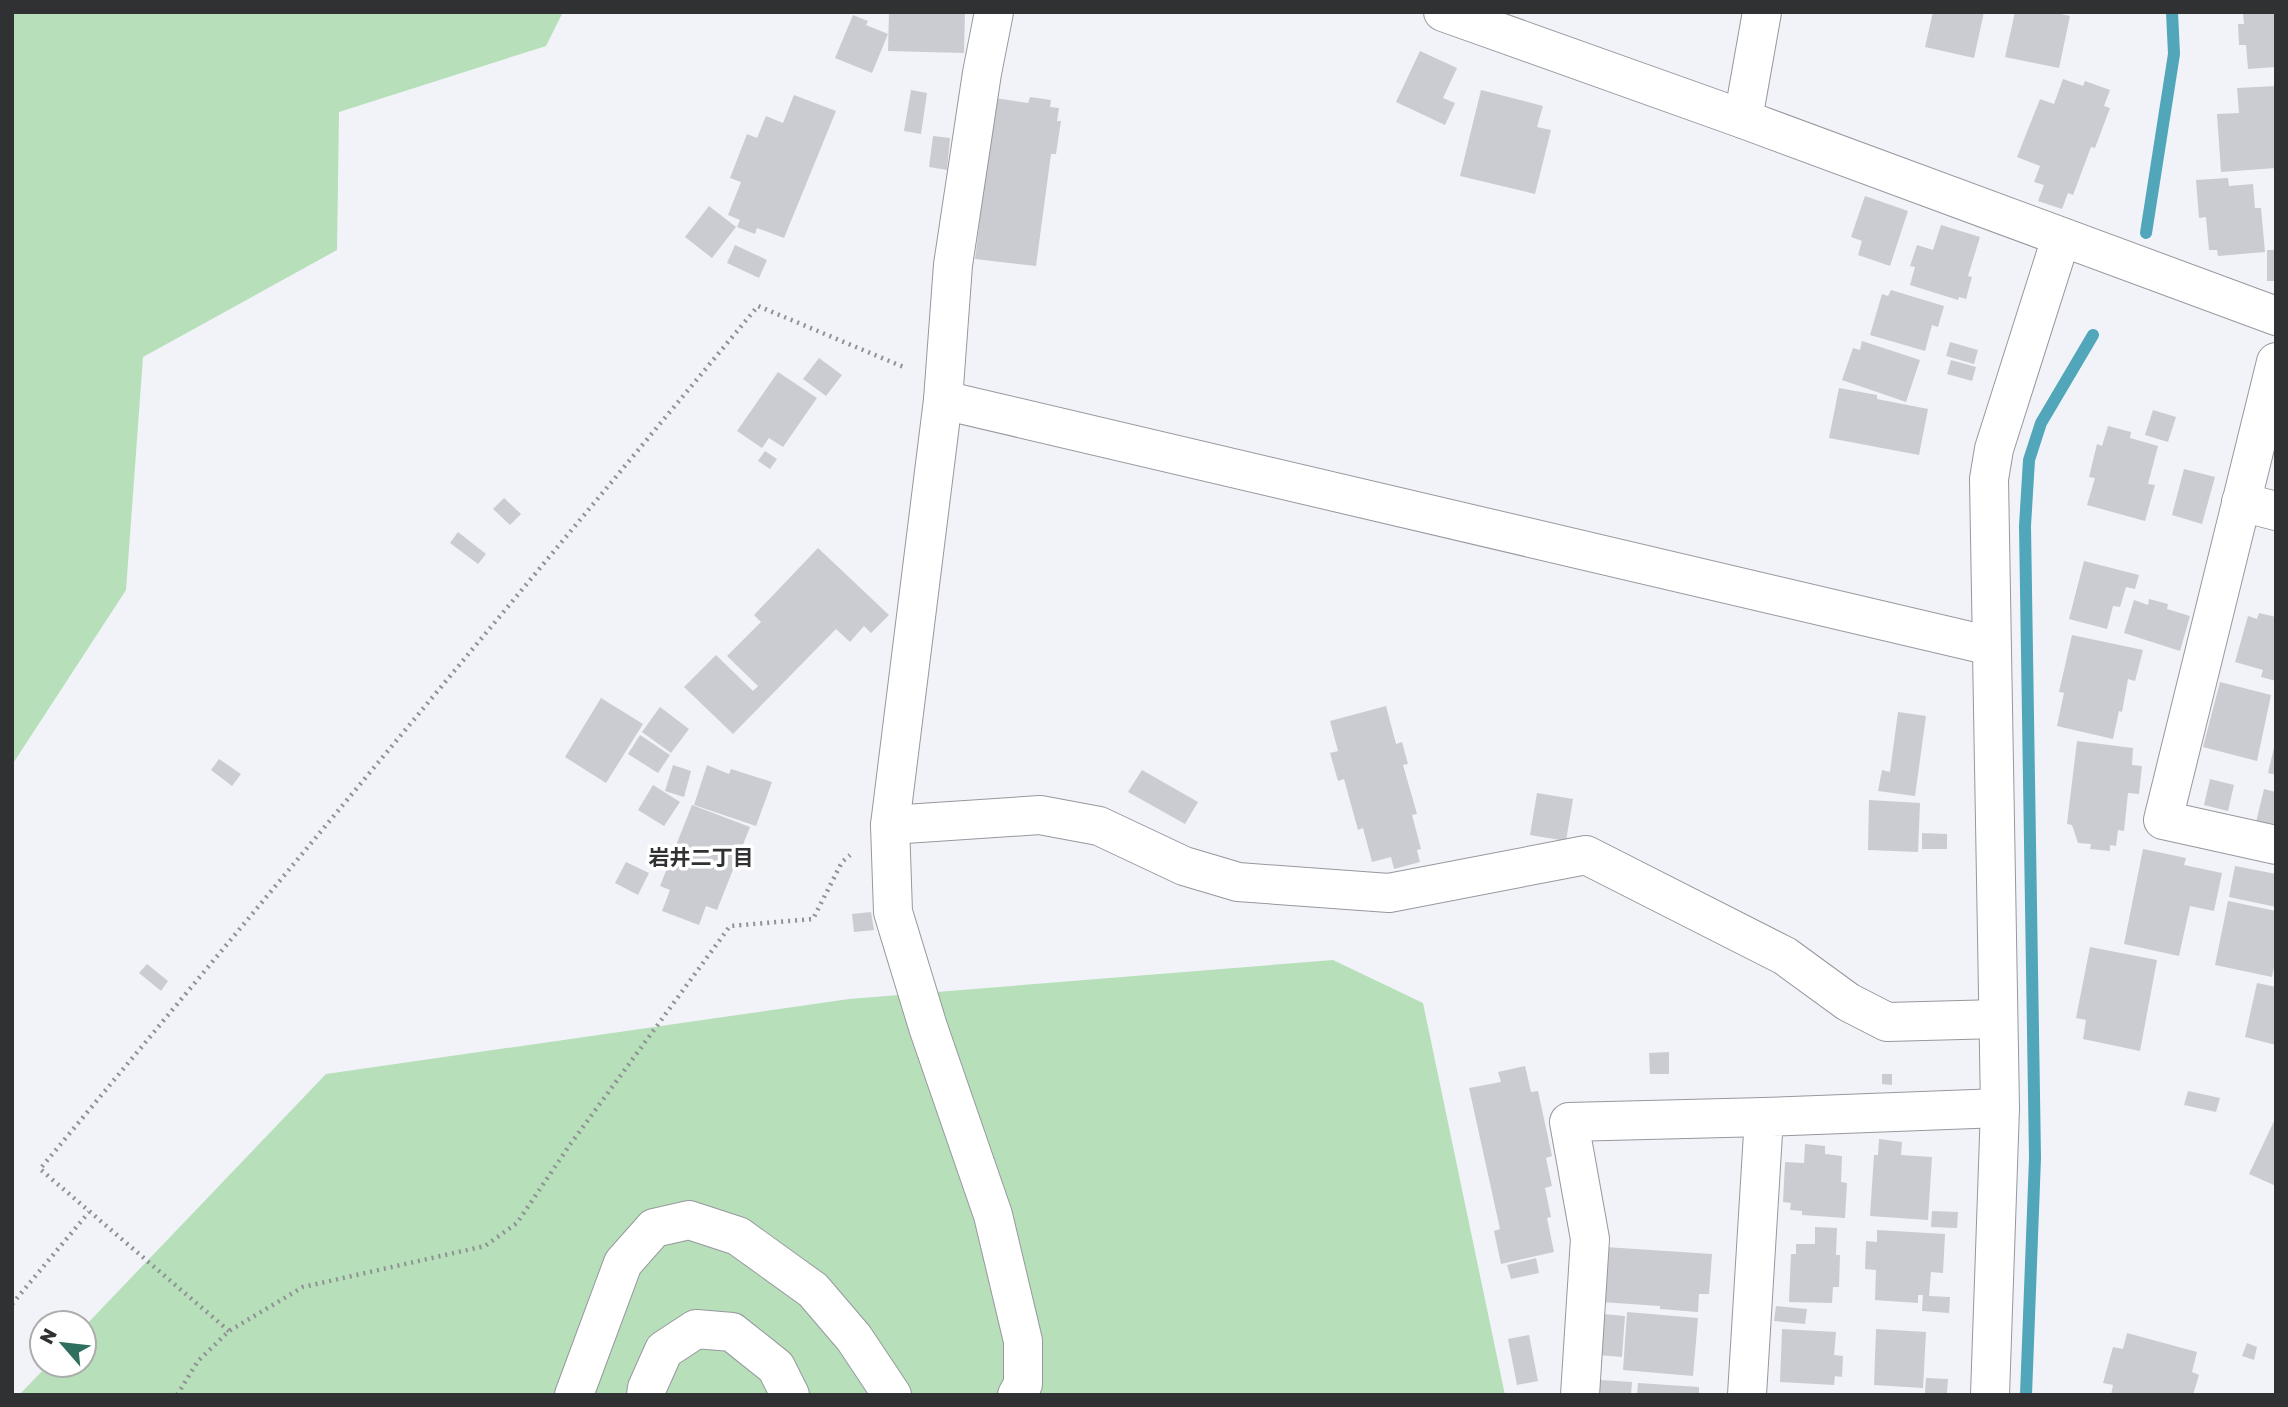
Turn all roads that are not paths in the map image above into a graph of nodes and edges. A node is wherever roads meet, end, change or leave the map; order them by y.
1 (994, 12) edge
2 (1443, 12) edge
3 (1762, 12) edge
4 (1743, 119) junction
5 (2060, 238) junction
6 (2276, 316) edge
7 (2276, 362) edge
8 (943, 392) junction
9 (2259, 507) edge
10 (1991, 646) junction
11 (890, 825) junction
12 (2276, 845) edge
13 (1998, 1019) junction
14 (2000, 1108) junction
15 (1764, 1117) junction
16 (574, 1395) edge
17 (646, 1395) edge
18 (790, 1395) edge
19 (892, 1395) edge
20 (1017, 1395) edge
21 (1580, 1395) edge
22 (1747, 1395) edge
23 (1990, 1395) edge

1 - 8 street
2 - 4 street
3 - 4 street
4 - 5 street
5 - 6 street
5 - 10 street
7 - 9 street
8 - 10 street
8 - 11 street
9 - 12 street
10 - 13 street
11 - 13 street
11 - 20 street
13 - 14 street
14 - 15 street
14 - 23 street
15 - 21 street
15 - 22 street
16 - 19 street
17 - 18 street

